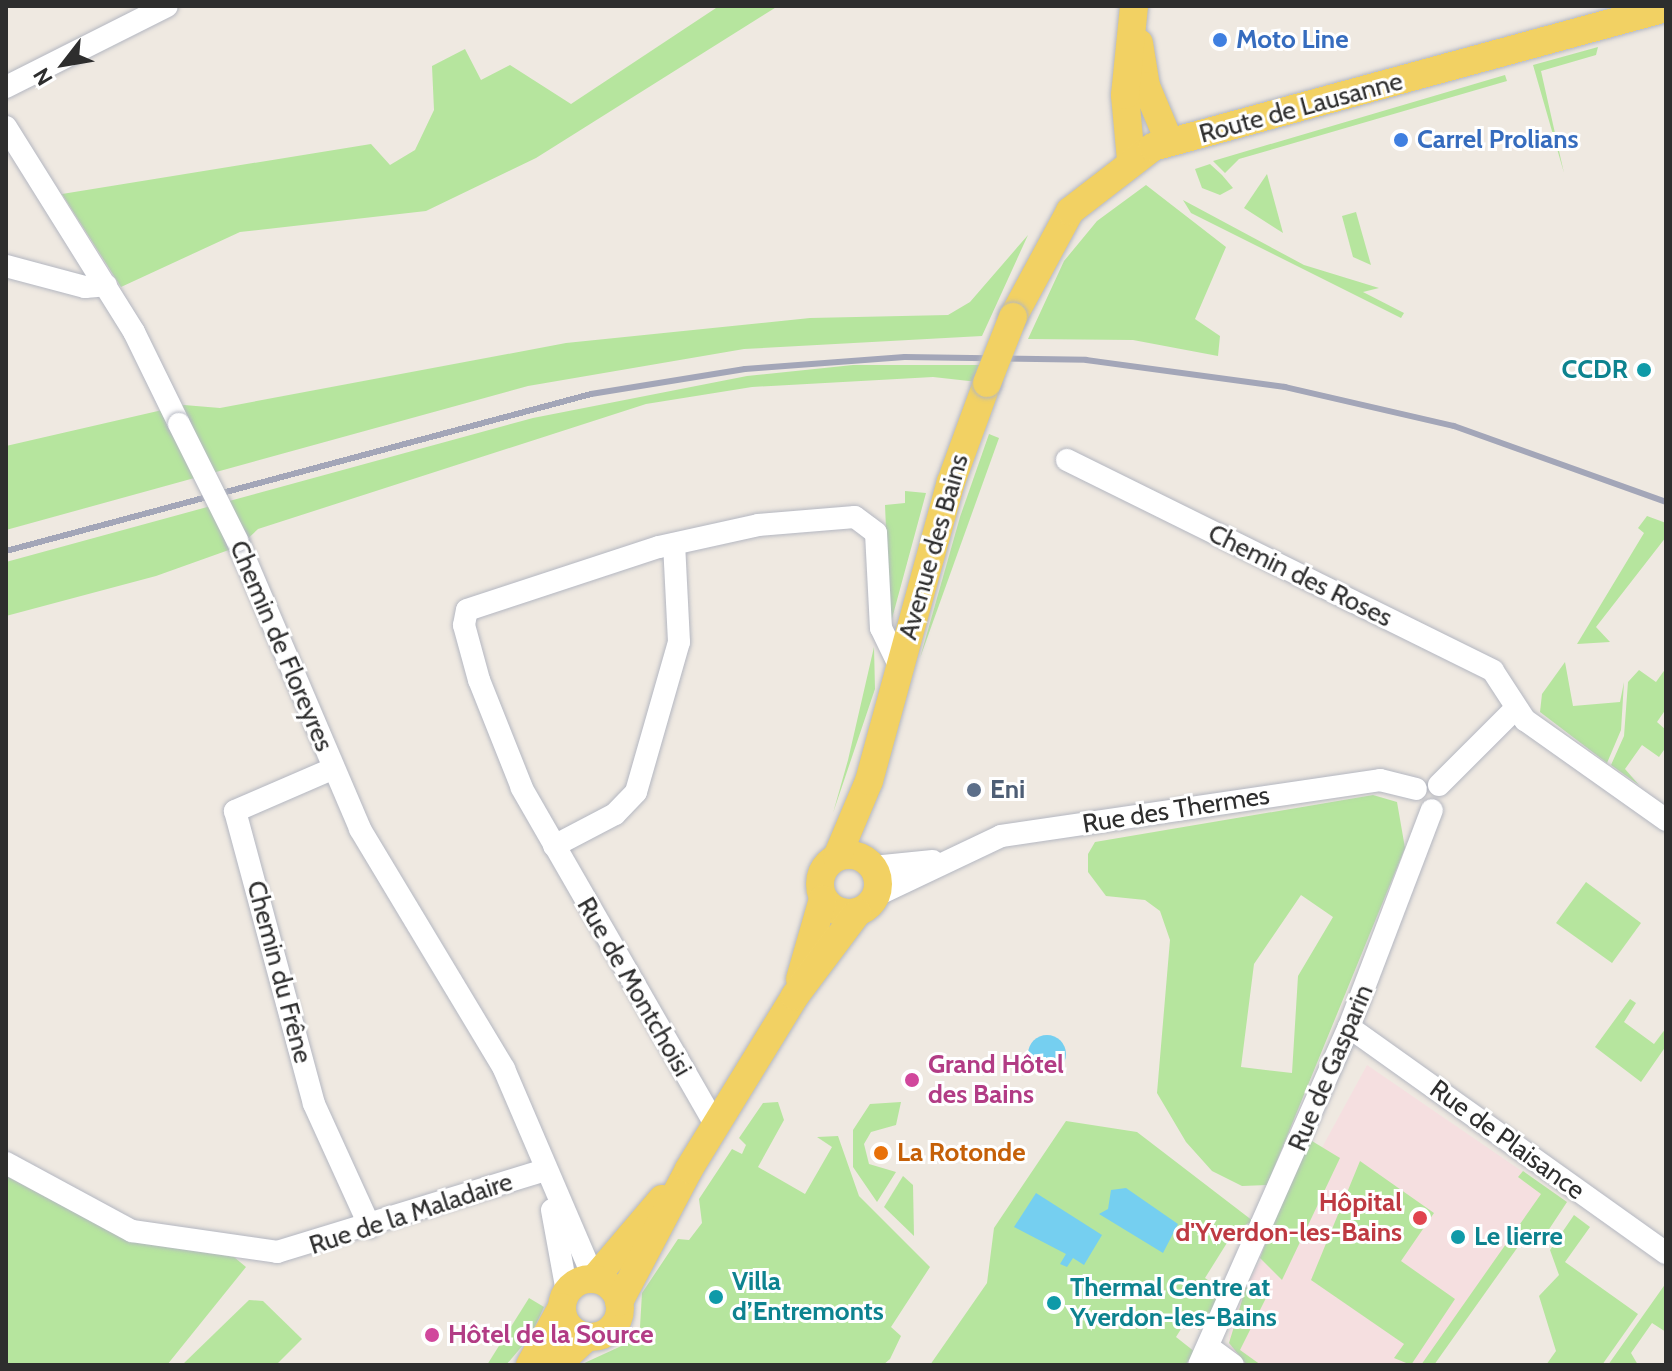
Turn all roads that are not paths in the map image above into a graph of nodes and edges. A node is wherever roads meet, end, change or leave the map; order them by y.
1 (167, 6) edge
2 (1134, 6) edge
3 (1666, 8) edge
4 (6, 87) edge
5 (6, 127) edge
6 (1169, 141) junction
7 (1131, 160) junction
8 (6, 266) edge
9 (106, 285) junction
10 (1013, 317) joint
11 (1067, 460) dead end
12 (674, 544) junction
13 (899, 665) junction
14 (1516, 708) junction
15 (332, 769) junction
16 (869, 781) junction
17 (1439, 785) junction
18 (1416, 789) junction
19 (1432, 810) junction
20 (1666, 820) edge
21 (554, 846) junction
22 (837, 857) junction
23 (939, 861) junction
24 (869, 863) junction
25 (823, 899) junction
26 (867, 904) junction
27 (795, 996) junction
28 (1349, 1027) junction
29 (716, 1126) junction
30 (6, 1163) edge
31 (689, 1169) junction
32 (545, 1170) junction
33 (370, 1227) junction
34 (1666, 1253) edge
35 (594, 1279) junction
36 (564, 1299) junction
37 (619, 1302) junction
38 (587, 1337) junction
39 (1205, 1357) edge
40 (530, 1365) edge
41 (557, 1365) edge
42 (1233, 1365) edge

1 - 4 street
2 - 6 main road
2 - 7 main road
3 - 6 main road, Route de Lausanne
5 - 9 street, Chemin de Floreyres
6 - 7 main road, Route de Lausanne
7 - 10 main road, Route de Lausanne
8 - 9 street
9 - 15 street, Chemin de Floreyres, bridge
10 - 13 main road, Avenue des Bains, bridge
11 - 14 street, Chemin des Roses
12 - 13 street, Rue de Montchoisi
12 - 21 street
12 - 21 street, Rue de Montchoisi
13 - 16 main road, Avenue des Bains
14 - 17 street
14 - 20 street, Chemin des Roses
15 - 32 street, Chemin de Floreyres
15 - 33 street, Chemin du Frêne
16 - 22 main road
16 - 24 main road
17 - 18 street
17 - 19 street
18 - 19 street
18 - 23 street, Rue des Thermes
19 - 28 street, Rue de Gasparin
21 - 29 street, Rue de Montchoisi
22 - 24 main road
22 - 25 main road
23 - 24 street, Rue des Thermes
23 - 26 street, Rue des Thermes
24 - 26 main road
25 - 26 main road
25 - 27 main road
26 - 27 main road
27 - 29 main road
28 - 34 street, Rue de Plaisance
28 - 39 street, Rue de Gasparin
29 - 31 main road
30 - 33 street, Rue de la Maladaire
31 - 35 main road
31 - 37 main road
32 - 33 street, Rue de la Maladaire
32 - 35 street, Chemin de Floreyres
32 - 36 street, Chemin de Floreyres
35 - 36 main road
35 - 37 main road
36 - 38 main road
36 - 40 main road
37 - 38 main road
38 - 41 main road
39 - 42 street

